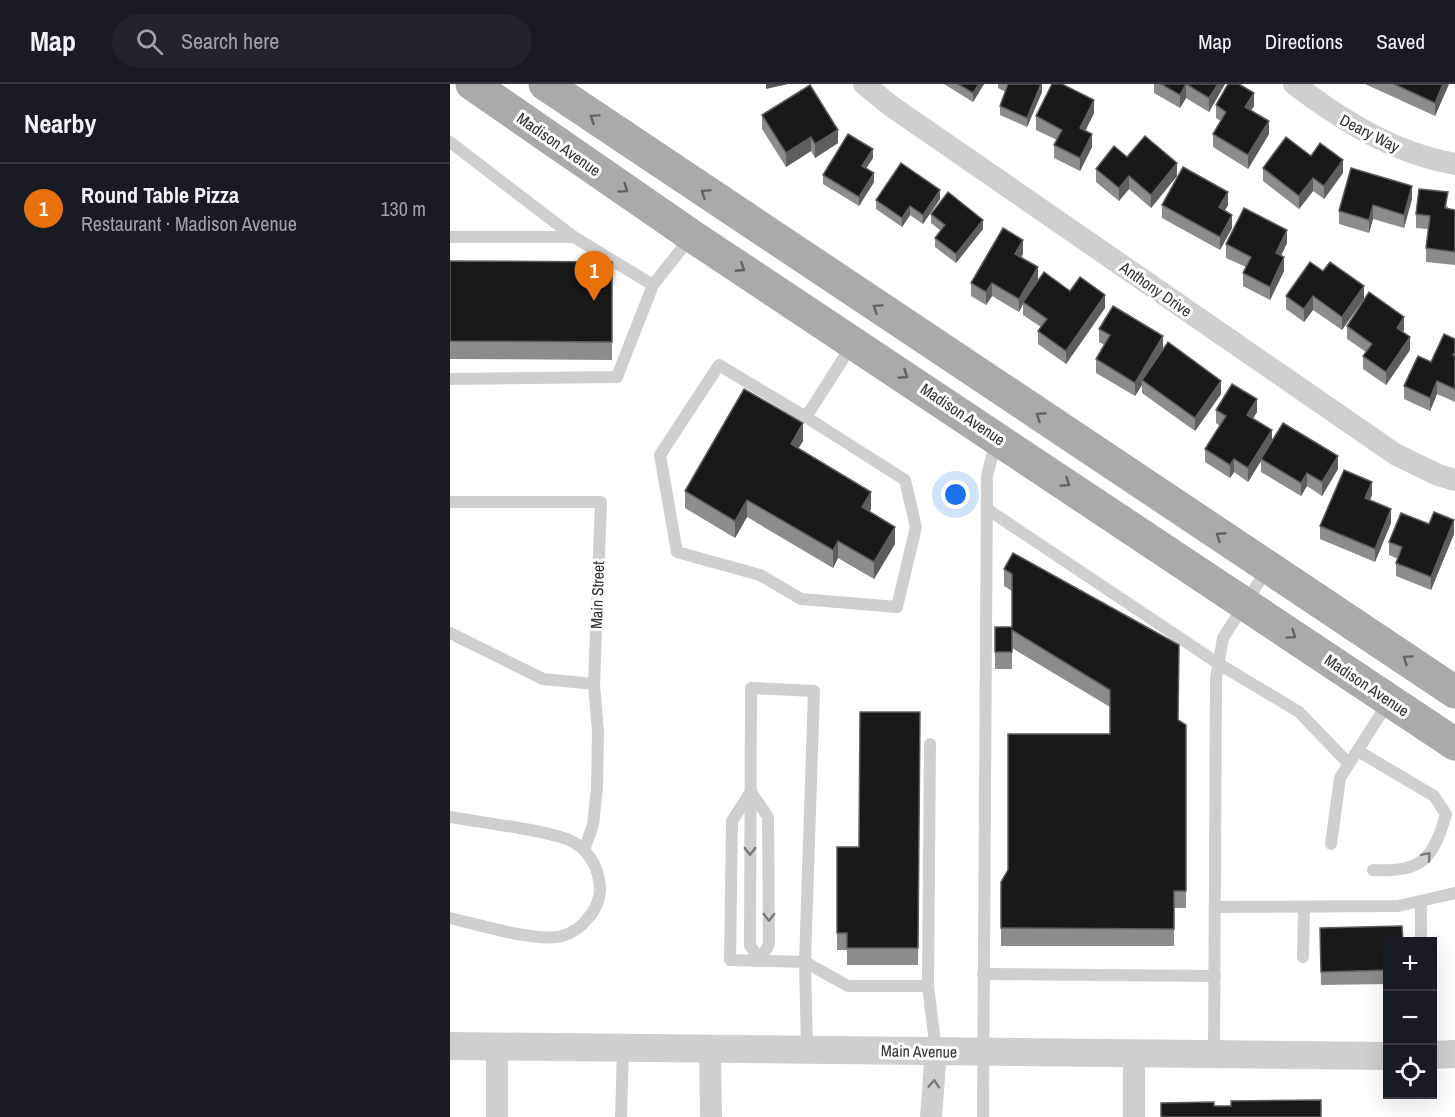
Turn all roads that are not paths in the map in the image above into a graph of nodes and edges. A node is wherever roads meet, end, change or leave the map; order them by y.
1 (472, 84) edge
2 (545, 84) edge
3 (864, 84) edge
4 (1294, 84) edge
5 (450, 142) edge
6 (1455, 164) edge
7 (692, 236) junction
8 (450, 237) edge
9 (574, 237) junction
10 (653, 285) junction
11 (854, 341) junction
12 (450, 380) edge
13 (806, 417) junction
14 (998, 437) junction
15 (1455, 480) edge
16 (450, 502) edge
17 (987, 509) junction
18 (1268, 568) junction
19 (1244, 602) junction
20 (450, 633) edge
21 (1219, 664) junction
22 (594, 684) junction
23 (1455, 692) edge
24 (1390, 700) junction
25 (930, 744) dead end
26 (1455, 744) edge
27 (1358, 751) junction
28 (1349, 764) junction
29 (751, 792) junction
30 (450, 817) edge
31 (1330, 844) dead end
32 (584, 850) junction
33 (1373, 870) dead end
34 (1455, 893) edge
35 (1421, 901) junction
36 (1216, 907) junction
37 (1304, 907) junction
38 (450, 918) edge
39 (1421, 937) edge
40 (1303, 957) dead end
41 (760, 961) junction
42 (805, 962) junction
43 (983, 974) junction
44 (1215, 976) junction
45 (928, 986) junction
46 (450, 1046) edge
47 (497, 1047) junction
48 (623, 1048) junction
49 (710, 1049) junction
50 (807, 1050) junction
51 (936, 1051) junction
52 (983, 1052) junction
53 (1134, 1053) junction
54 (1214, 1054) junction
55 (1455, 1054) edge
56 (1437, 1055) edge
57 (1383, 1056) edge
58 (497, 1117) edge
59 (621, 1117) edge
60 (711, 1117) edge
61 (931, 1117) edge
62 (983, 1117) edge
63 (1134, 1117) edge

1 -> 7 main road, Madison Avenue
18 -> 2 main road
3 - 15 street, Anthony Drive
4 - 6 street, Deary Way
5 - 9 lane
7 - 10 lane
7 -> 11 main road, Madison Avenue
8 - 9 lane
9 - 10 lane
10 - 12 lane
11 - 13 lane
11 -> 14 main road, Madison Avenue
13 - 13 lane
14 - 17 lane
14 -> 19 main road, Madison Avenue
16 - 22 lane, Main Street
17 - 21 lane
17 - 43 lane
18 - 19 lane
23 -> 18 main road
19 - 21 lane
19 -> 24 main road, Madison Avenue
20 - 22 lane
21 - 28 lane
21 - 36 lane
22 - 32 lane
24 - 26 main road, Madison Avenue
24 - 27 lane
25 - 45 lane
27 - 28 lane
33 -> 27 lane
28 - 31 lane
29 -> 41 lane
29 -> 41 lane
29 - 41 lane
29 - 42 lane
30 - 32 lane
32 - 38 lane
34 - 35 lane
35 - 37 lane
35 - 39 lane
36 - 37 lane
36 - 44 lane
37 - 40 lane
41 - 42 lane
42 - 45 lane
42 - 50 lane
43 - 44 lane
43 - 52 lane
44 - 54 lane
45 - 51 lane
46 - 47 street, Main Avenue
47 - 48 street, Main Avenue
47 - 58 street
48 - 49 street, Main Avenue
48 - 59 lane
49 - 50 street, Main Avenue
49 - 60 street
50 - 51 street, Main Avenue
51 - 52 street, Main Avenue
61 -> 51 street
52 - 53 street, Main Avenue
52 - 62 lane
53 - 54 street, Main Avenue
53 - 63 street
54 - 57 street, Main Avenue
55 - 56 street

